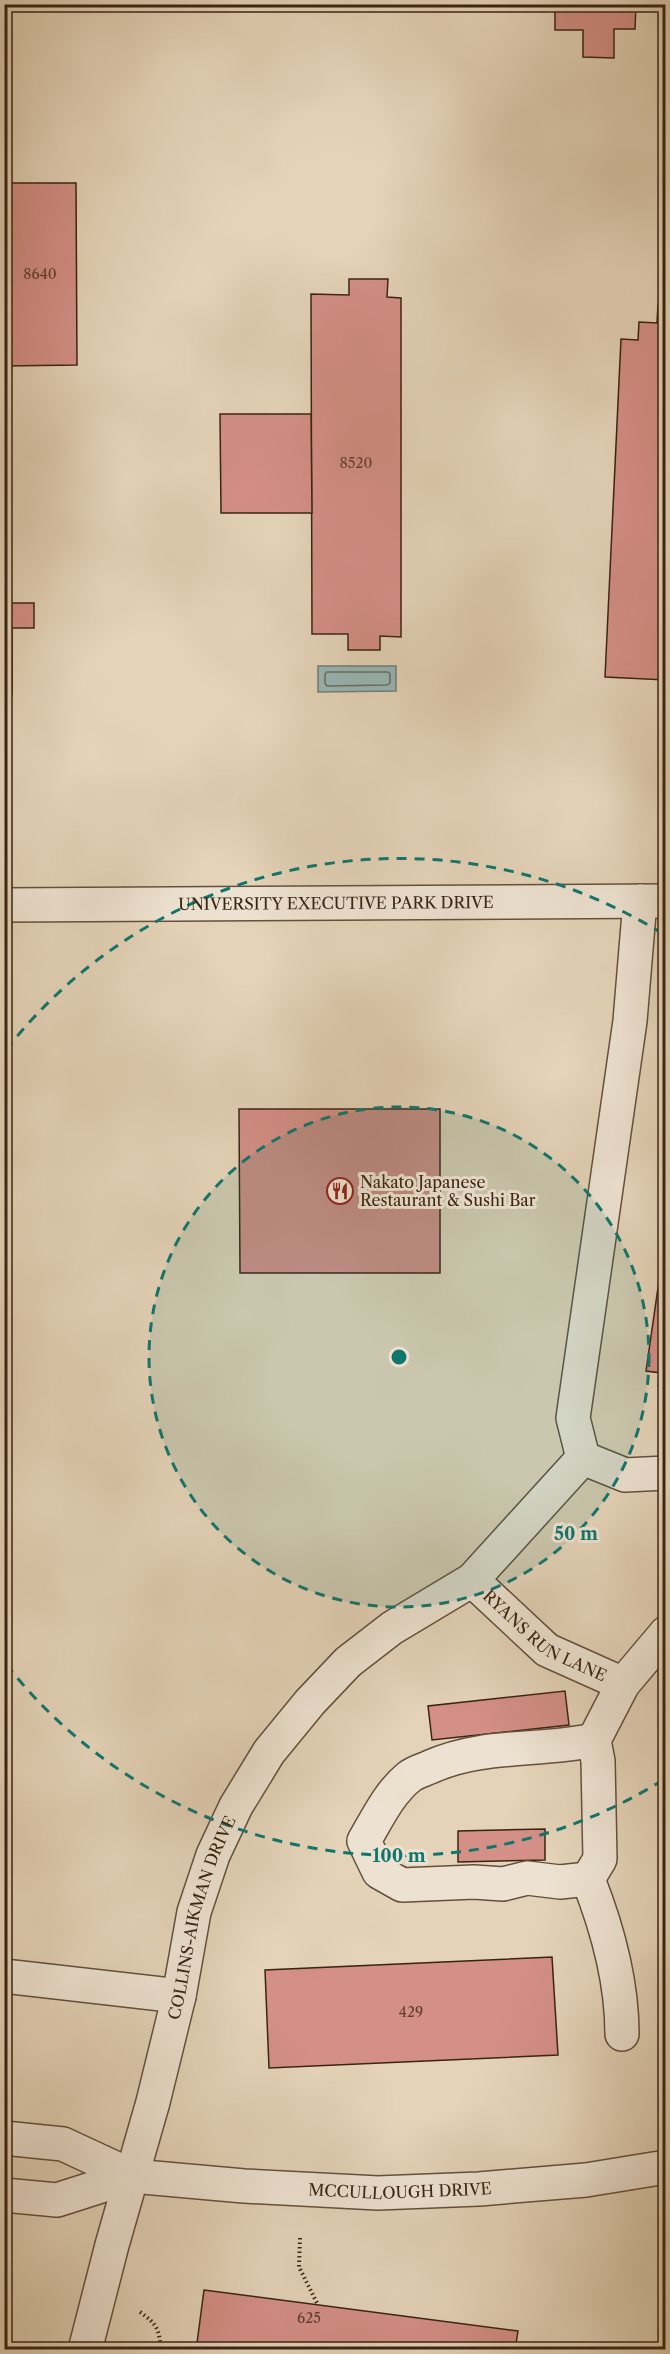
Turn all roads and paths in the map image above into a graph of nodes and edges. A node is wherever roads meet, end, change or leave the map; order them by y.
1 (653, 901) edge
2 (4, 905) edge
3 (583, 1458) junction
4 (666, 1473) edge
5 (472, 1581) junction
6 (666, 1633) edge
7 (623, 1684) junction
8 (594, 1740) junction
9 (588, 1879) junction
10 (4, 1976) edge
11 (179, 1996) junction
12 (622, 2034) dead end
13 (4, 2138) edge
14 (666, 2167) edge
15 (132, 2176) junction
16 (4, 2195) edge
17 (300, 2238) dead end
18 (318, 2305) dead end
19 (140, 2312) dead end
20 (85, 2349) edge
21 (161, 2349) edge

1 - 2 street, UNIVERSITY EXECUTIVE PARK DRIVE
1 - 3 street
3 - 4 street
3 - 5 street, COLLINS-AIKMAN DRIVE
5 - 7 street, RYANS RUN LANE
5 - 11 street, COLLINS-AIKMAN DRIVE
6 - 7 street
7 - 8 street
8 - 9 street
8 - 9 street
9 - 12 street
10 - 11 street
11 - 15 street, COLLINS-AIKMAN DRIVE
13 - 15 street, MCCULLOUGH DRIVE
14 - 15 street, MCCULLOUGH DRIVE
15 - 16 street, MCCULLOUGH DRIVE
15 - 20 street, COLLINS-AIKMAN DRIVE
17 - 18 path
19 - 21 path

